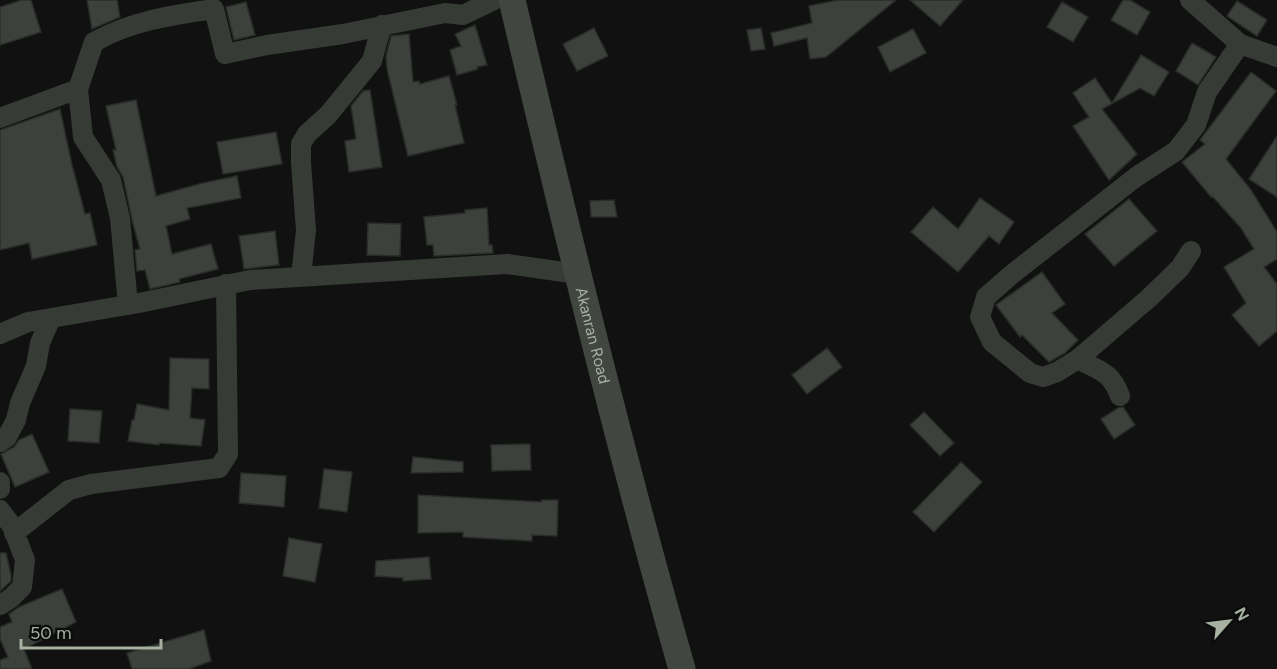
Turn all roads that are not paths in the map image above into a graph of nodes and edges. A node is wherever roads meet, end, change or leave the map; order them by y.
1 (494, 0) edge
2 (512, 0) edge
3 (1190, 0) edge
4 (382, 25) junction
5 (1240, 44) junction
6 (1277, 57) edge
7 (78, 89) junction
8 (0, 118) edge
9 (1191, 251) dead end
10 (578, 274) junction
11 (301, 277) junction
12 (226, 284) junction
13 (128, 305) junction
14 (51, 318) junction
15 (0, 334) edge
16 (1078, 359) junction
17 (1120, 396) dead end
18 (0, 442) edge
19 (0, 482) edge
20 (0, 489) edge
21 (0, 510) edge
22 (14, 533) junction
23 (0, 605) edge
24 (682, 669) edge

1 - 4 street
2 - 10 main road, Akanran Road
3 - 5 street
4 - 7 street
4 - 11 street
5 - 6 street
5 - 16 street
7 - 8 street
7 - 13 street
9 - 16 street
10 - 11 street
10 - 24 main road, Akanran Road
11 - 12 street
12 - 13 street
12 - 22 street
13 - 14 street
14 - 15 street
14 - 18 street
16 - 17 street
19 - 20 street
21 - 22 street
22 - 23 street

